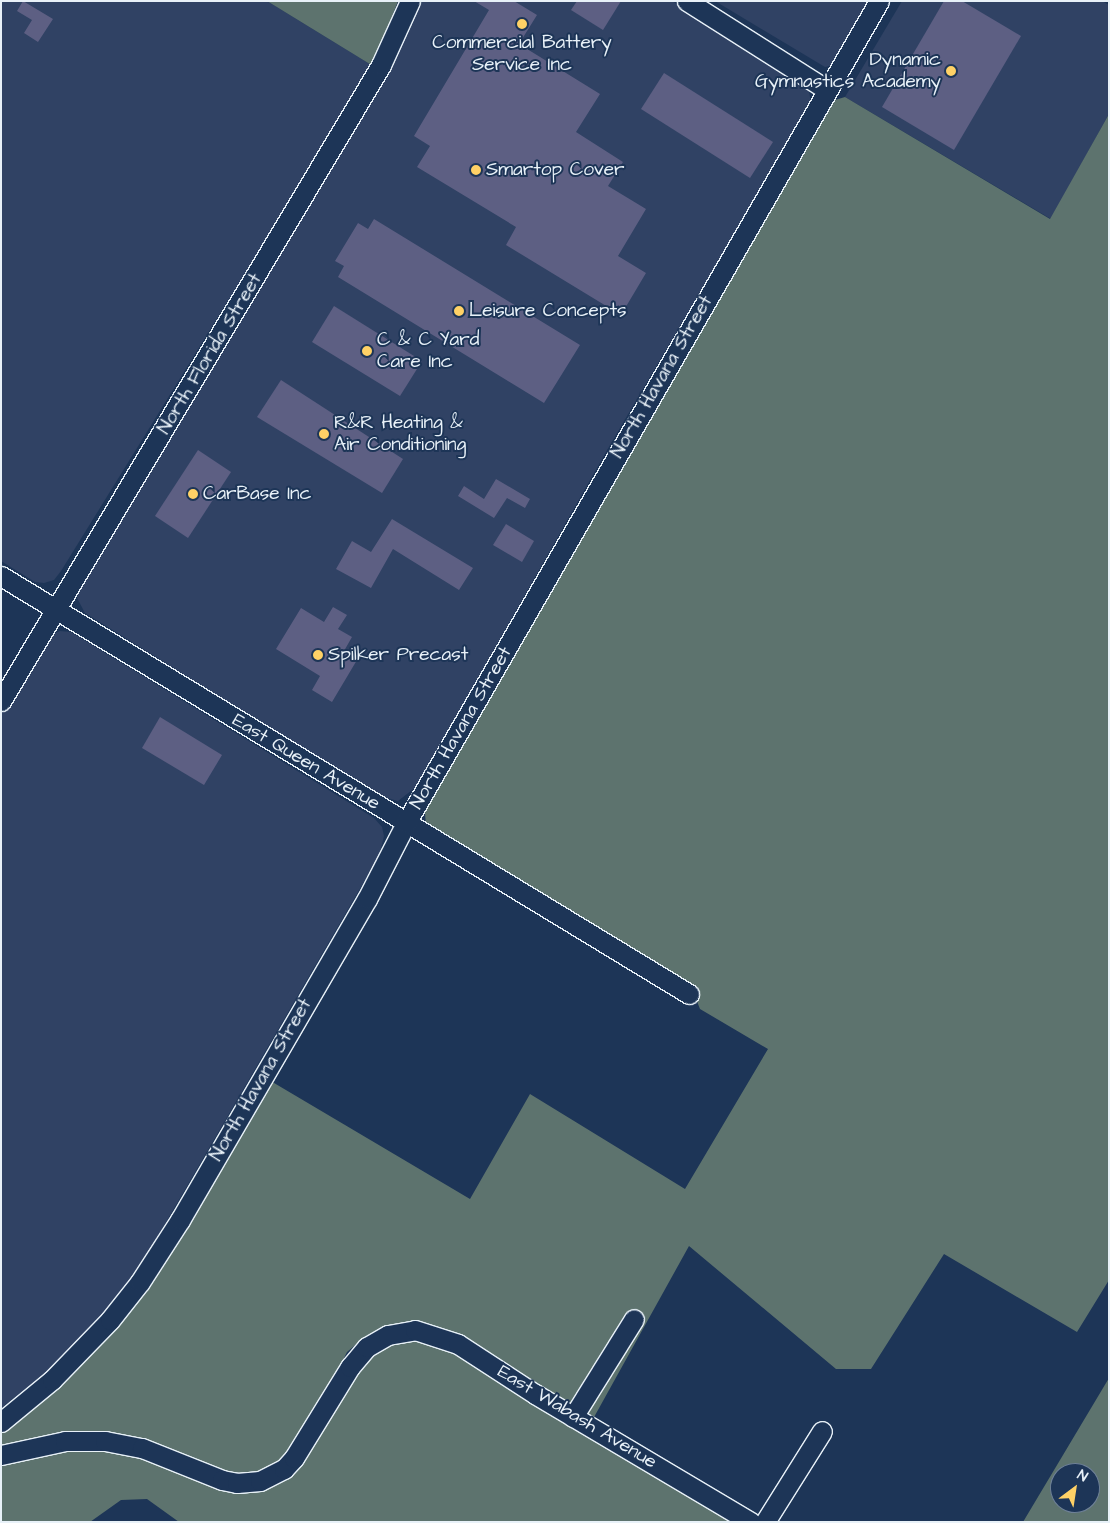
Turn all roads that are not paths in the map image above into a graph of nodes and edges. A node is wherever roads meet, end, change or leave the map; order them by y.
1 (410, 1) edge
2 (687, 1) edge
3 (879, 1) edge
4 (827, 90) junction
5 (1, 576) edge
6 (58, 610) junction
7 (1, 702) edge
8 (406, 823) junction
9 (689, 994) dead end
10 (634, 1319) dead end
11 (573, 1416) junction
12 (1, 1422) edge
13 (822, 1431) dead end
14 (1, 1455) edge
15 (751, 1522) edge
16 (765, 1522) edge

1 - 6 street, North Florida Street
2 - 4 street
3 - 4 street, North Havana Street
4 - 8 street, North Havana Street
5 - 6 street, East Queen Avenue
6 - 7 street, North Florida Street
6 - 8 street, East Queen Avenue
8 - 9 street, East Queen Avenue
8 - 12 street, North Havana Street
10 - 11 street
11 - 14 street, East Wabash Avenue
11 - 15 street, East Wabash Avenue
13 - 16 street

